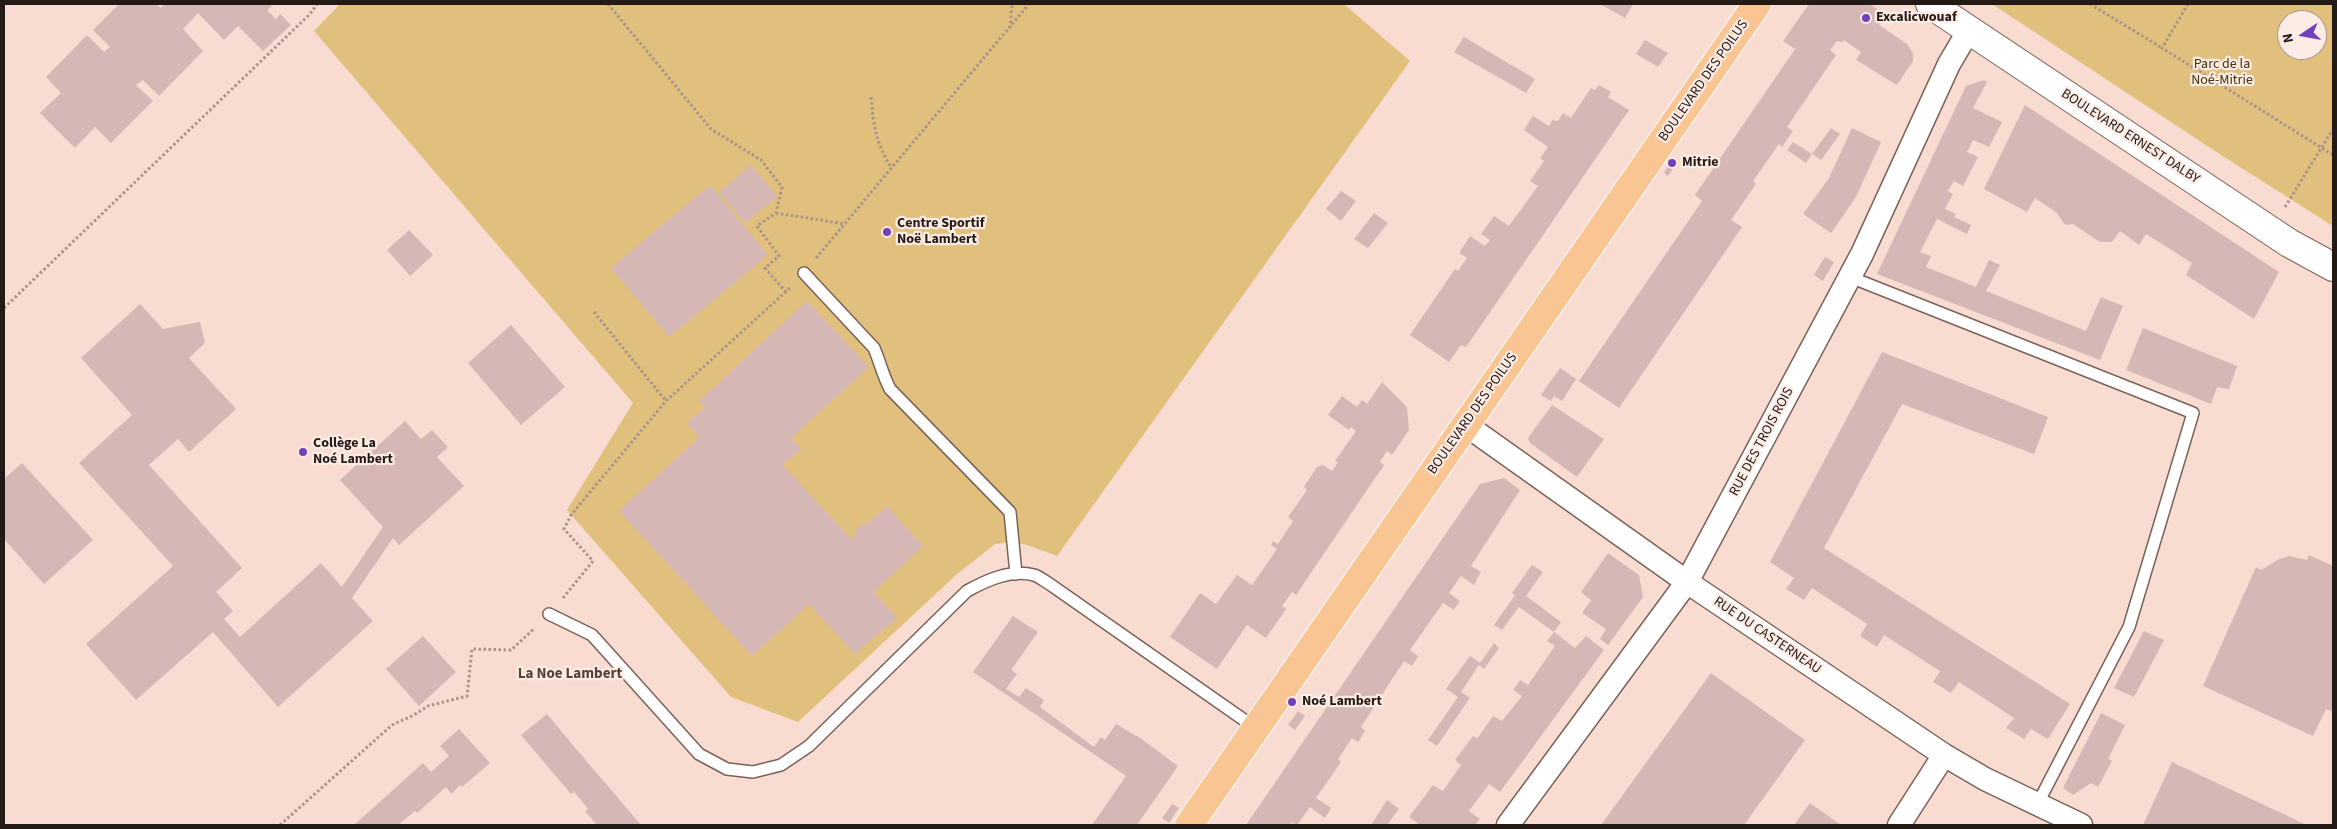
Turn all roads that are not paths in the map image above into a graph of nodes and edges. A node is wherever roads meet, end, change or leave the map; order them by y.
1 (1757, 4) edge
2 (1930, 4) edge
3 (1969, 30) junction
4 (2333, 267) edge
5 (804, 273) road end
6 (1850, 277) junction
7 (1466, 425) junction
8 (1016, 574) junction
9 (1687, 582) junction
10 (549, 614) road end
11 (1257, 729) junction
12 (1944, 755) junction
13 (2037, 805) junction
14 (1189, 825) edge
15 (1508, 825) edge
16 (1899, 825) edge
17 (2081, 825) edge

1 - 7 main road, BOULEVARD DES POILUS
2 - 3 street, BOULEVARD ERNEST DALBY
3 - 4 street, BOULEVARD ERNEST DALBY
3 - 6 street, RUE DES TROIS ROIS
5 - 8 lane
6 - 9 street, RUE DES TROIS ROIS
6 - 13 lane
7 - 9 street, RUE DU CASTERNEAU
7 - 11 main road, BOULEVARD DES POILUS
8 - 10 lane
8 - 11 lane
9 - 12 street, RUE DU CASTERNEAU
9 - 15 street, RUE DES TROIS ROIS
11 - 14 main road, BOULEVARD DES POILUS
12 - 13 street, RUE DU CASTERNEAU
12 - 16 street
13 - 17 street, RUE DU CASTERNEAU

